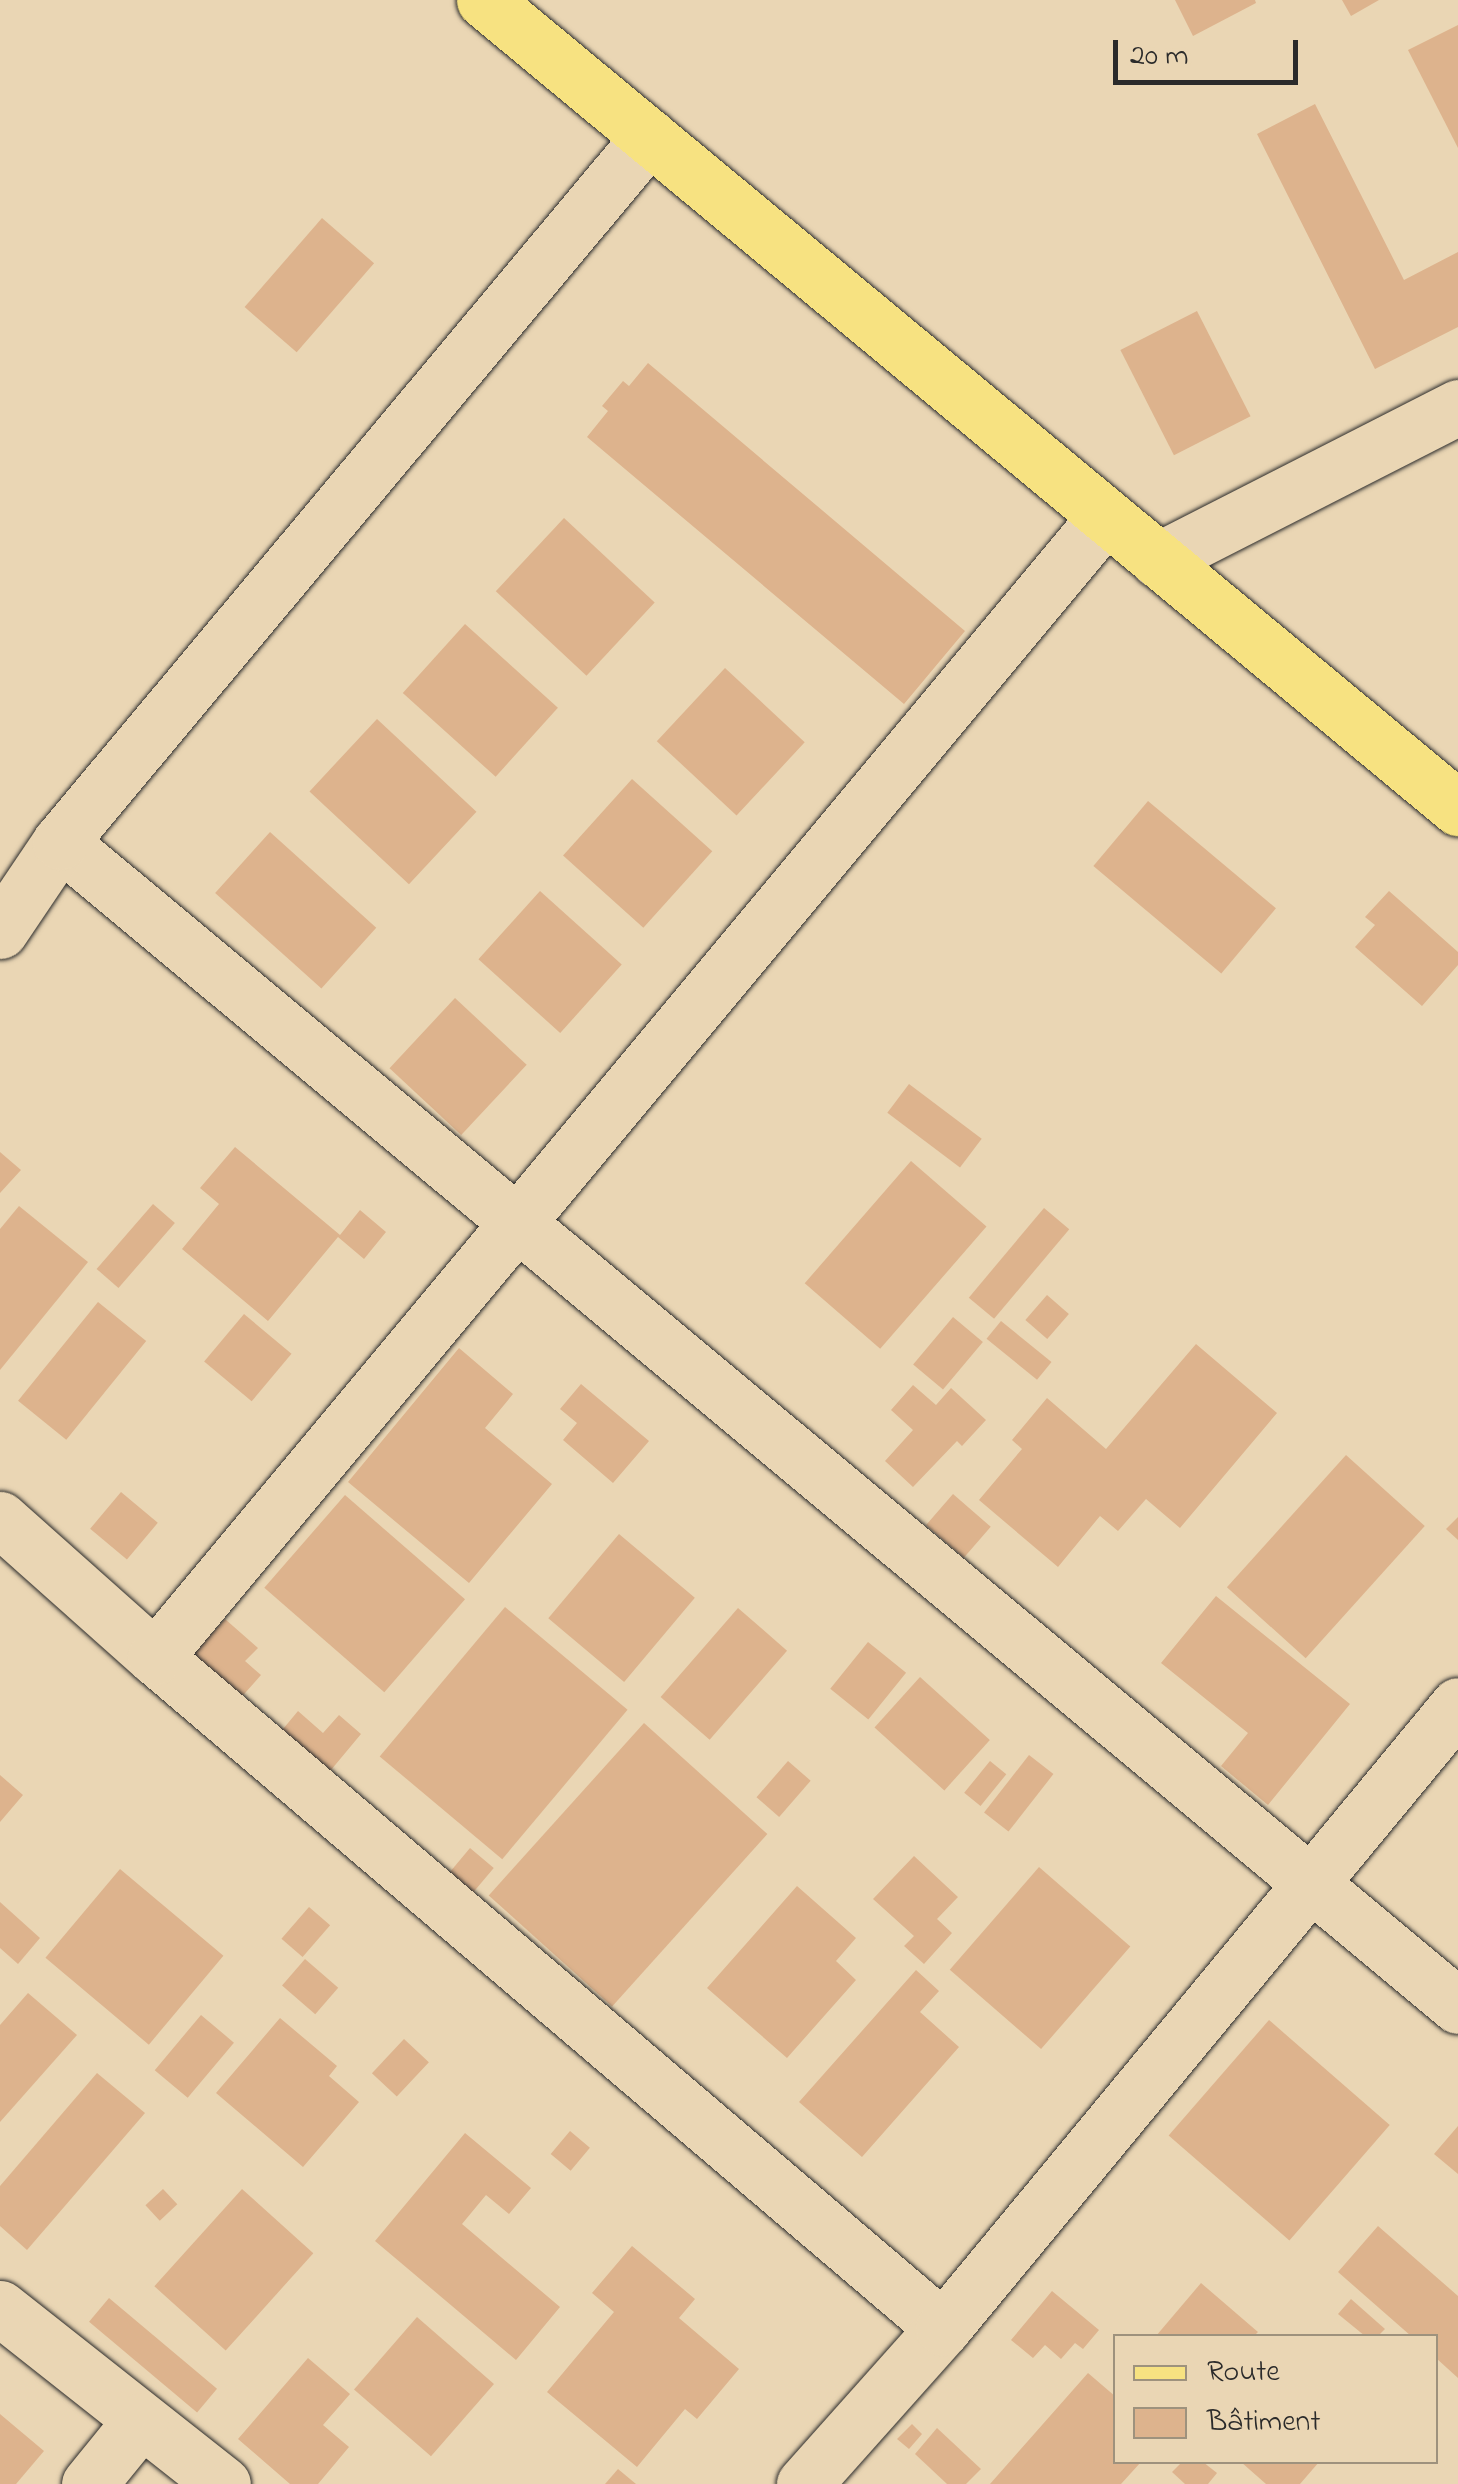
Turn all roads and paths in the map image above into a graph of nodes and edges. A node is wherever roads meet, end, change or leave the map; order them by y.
1 (484, 0) edge
2 (649, 137) junction
3 (1458, 407) edge
4 (1106, 516) junction
5 (1158, 560) junction
6 (1458, 808) edge
7 (60, 842) junction
8 (0, 931) edge
9 (517, 1222) junction
10 (0, 1519) edge
11 (154, 1658) junction
12 (1458, 1705) edge
13 (1311, 1883) junction
14 (1458, 2006) edge
15 (0, 2308) edge
16 (943, 2328) junction
17 (141, 2420) junction
18 (88, 2484) edge
19 (222, 2484) edge
20 (804, 2484) edge

1 - 2 main road
2 - 4 main road
2 - 7 street
3 - 5 street
4 - 5 main road
4 - 9 street
5 - 6 main road
7 - 8 street
7 - 9 street
9 - 11 street
9 - 13 street
10 - 11 street
11 - 16 street
12 - 13 street
13 - 14 street
13 - 16 street
15 - 17 street
16 - 20 street
17 - 18 street
17 - 19 street

